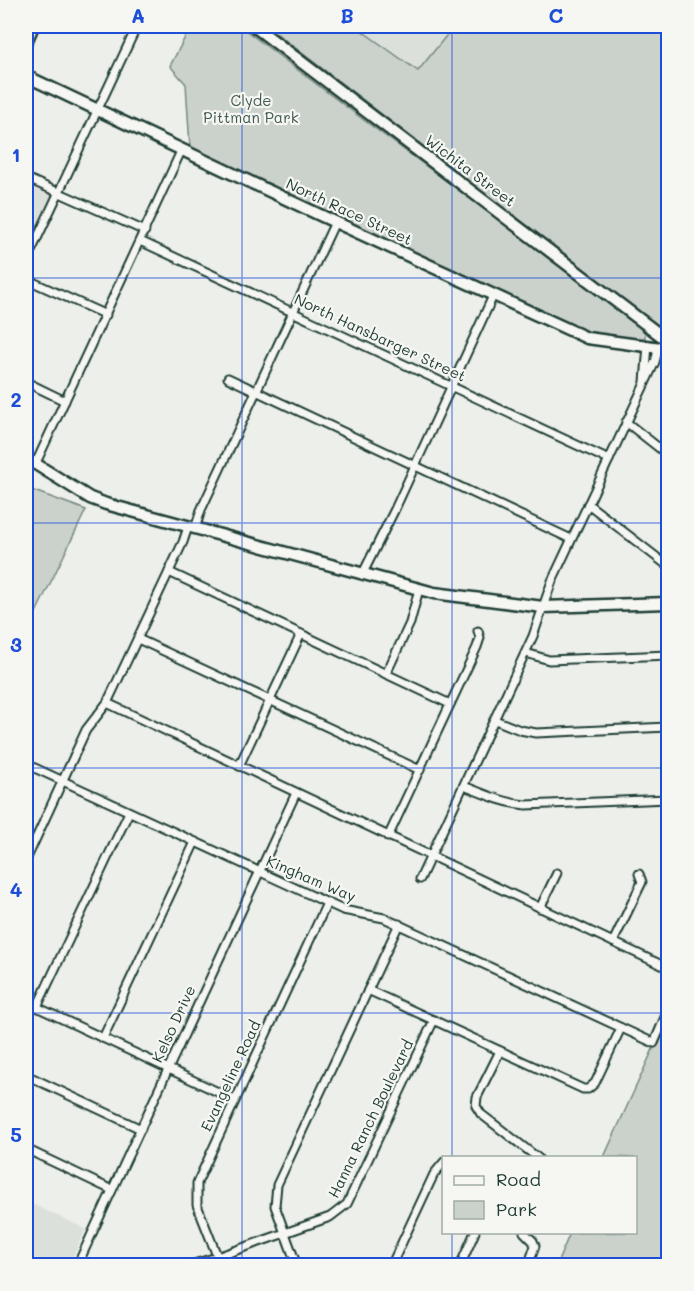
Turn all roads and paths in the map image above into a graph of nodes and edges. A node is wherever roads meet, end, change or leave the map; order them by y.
1 (33, 26) edge
2 (136, 26) edge
3 (254, 26) edge
4 (26, 42) edge
5 (26, 76) edge
6 (98, 110) junction
7 (182, 149) junction
8 (26, 178) edge
9 (58, 194) junction
10 (335, 222) junction
11 (145, 231) junction
12 (140, 241) junction
13 (26, 262) edge
14 (26, 279) edge
15 (493, 296) junction
16 (294, 312) junction
17 (106, 315) junction
18 (637, 317) junction
19 (661, 345) edge
20 (228, 378) dead end
21 (26, 382) edge
22 (451, 386) junction
23 (257, 392) junction
24 (65, 401) junction
25 (626, 422) junction
26 (669, 455) edge
27 (609, 460) junction
28 (30, 462) edge
29 (415, 466) junction
30 (588, 504) junction
31 (192, 528) junction
32 (571, 539) junction
33 (669, 566) edge
34 (169, 572) junction
35 (362, 575) junction
36 (419, 589) junction
37 (669, 603) edge
38 (543, 607) junction
39 (478, 631) dead end
40 (302, 634) junction
41 (138, 639) junction
42 (525, 653) junction
43 (669, 655) edge
44 (386, 674) junction
45 (270, 700) junction
46 (107, 703) junction
47 (450, 704) junction
48 (495, 720) junction
49 (669, 727) edge
50 (26, 764) edge
51 (239, 766) junction
52 (420, 770) junction
53 (62, 781) junction
54 (464, 786) junction
55 (297, 793) junction
56 (669, 799) edge
57 (129, 812) junction
58 (388, 837) junction
59 (195, 842) junction
60 (430, 856) junction
61 (26, 860) edge
62 (260, 872) junction
63 (557, 873) dead end
64 (639, 874) dead end
65 (420, 879) dead end
66 (327, 903) junction
67 (540, 908) junction
68 (399, 924) junction
69 (613, 942) junction
70 (669, 968) edge
71 (368, 990) junction
72 (26, 1002) edge
73 (37, 1007) junction
74 (669, 1011) edge
75 (434, 1020) junction
76 (621, 1028) junction
77 (103, 1038) junction
78 (500, 1051) junction
79 (169, 1068) junction
80 (26, 1075) edge
81 (235, 1100) junction
82 (141, 1129) junction
83 (26, 1149) edge
84 (535, 1156) edge
85 (442, 1164) edge
86 (112, 1190) junction
87 (286, 1233) junction
88 (475, 1234) edge
89 (525, 1234) edge
90 (218, 1257) junction
91 (77, 1266) edge
92 (167, 1266) edge
93 (175, 1266) edge
94 (187, 1266) edge
95 (220, 1266) edge
96 (297, 1266) edge
97 (391, 1266) edge
98 (460, 1266) edge
99 (528, 1266) edge

1 - 4 street
2 - 6 street
3 - 18 street, Wichita Street
5 - 6 street, North Race Street
6 - 7 street, North Race Street
6 - 9 street
7 - 10 street, North Race Street
7 - 11 street
8 - 9 street
9 - 11 street
9 - 13 street
10 - 15 street, North Race Street
10 - 16 street
11 - 12 street
12 - 16 street, North Hansbarger Street
12 - 17 street
14 - 17 street
15 - 19 street, North Race Street
15 - 22 street
16 - 22 street, North Hansbarger Street
16 - 23 street
17 - 24 street
18 - 19 street
18 - 19 street, Wichita Street
19 - 25 street
20 - 23 street
21 - 24 street
22 - 27 street, North Hansbarger Street
22 - 29 street
23 - 29 street
23 - 31 street
24 - 28 street
25 - 26 street
25 - 27 street
27 - 30 street
28 - 31 street
29 - 32 street
29 - 35 street
30 - 32 street
30 - 33 street
31 - 34 street
31 - 35 street
32 - 38 street
34 - 40 street
34 - 41 street
35 - 36 street
36 - 38 street
36 - 44 street
37 - 38 street
38 - 42 street
39 - 47 street
40 - 44 street
40 - 45 street
41 - 45 street
41 - 46 street
42 - 43 street
42 - 48 street
44 - 47 street
45 - 51 street
45 - 52 street
46 - 51 street
46 - 53 street
47 - 52 street
48 - 49 street
48 - 54 street
50 - 53 street, Kingham Way
51 - 55 street
52 - 58 street
53 - 57 street, Kingham Way
53 - 61 street
54 - 56 street
54 - 60 street
55 - 58 street
55 - 62 street, Kelso Drive
57 - 59 street, Kingham Way
57 - 73 street
58 - 60 street
59 - 62 street, Kingham Way
59 - 77 street
60 - 65 street
60 - 67 street
62 - 66 street, Kingham Way
62 - 79 street, Kelso Drive
63 - 67 street
64 - 69 street
66 - 68 street, Kingham Way
66 - 81 street, Evangeline Road
67 - 69 street
68 - 71 street
68 - 76 street, Kingham Way
69 - 70 street
71 - 75 street
71 - 87 street
72 - 73 street
73 - 77 street
74 - 76 street, Kingham Way
75 - 78 street
75 - 87 street, Hanna Ranch Boulevard
76 - 78 street
77 - 79 street
78 - 84 street
79 - 81 street
79 - 82 street, Kelso Drive
80 - 82 street
81 - 90 street, Evangeline Road
82 - 86 street, Kelso Drive
83 - 86 street
85 - 97 street
86 - 91 street, Kelso Drive
87 - 90 street, Hanna Ranch Boulevard
87 - 96 street
88 - 98 street
89 - 99 street
90 - 94 street, Hanna Ranch Boulevard
90 - 95 street, Evangeline Road
92 - 93 street

